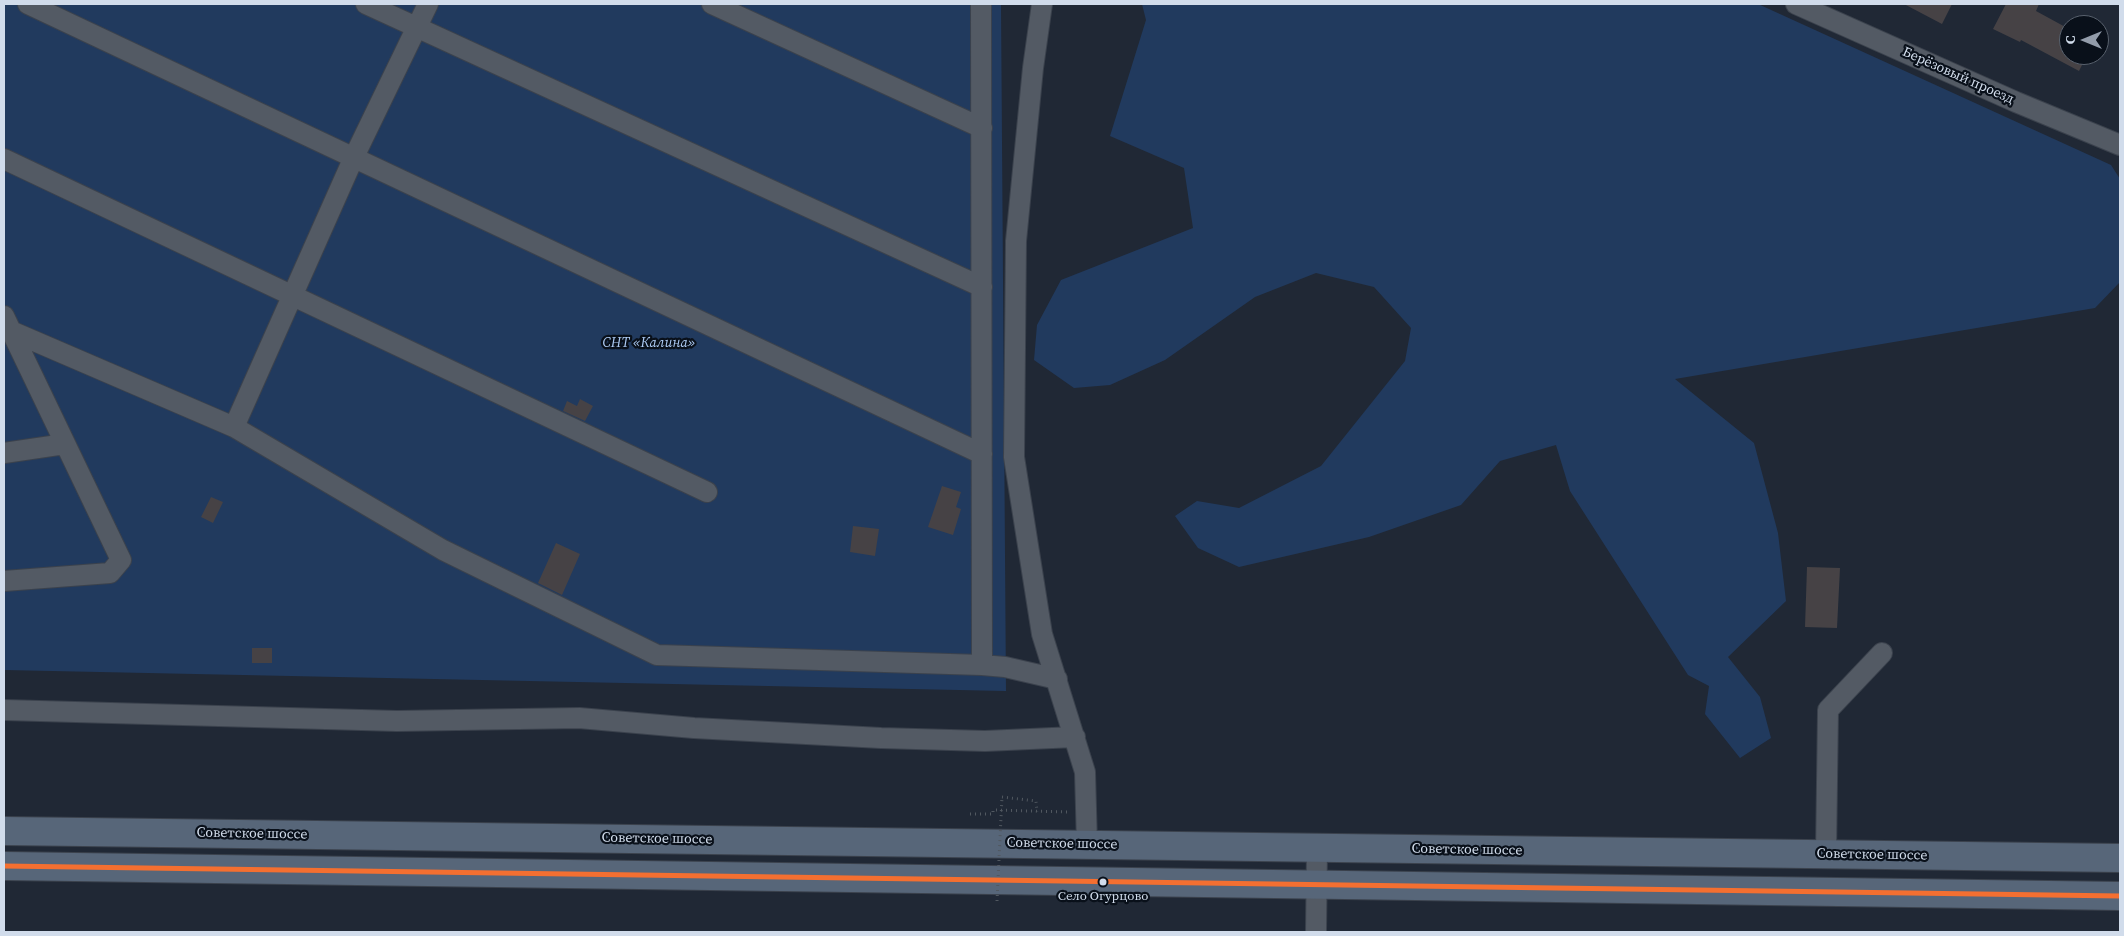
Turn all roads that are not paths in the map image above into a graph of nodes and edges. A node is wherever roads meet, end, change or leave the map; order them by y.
1 (28, 4) edge
2 (366, 4) edge
3 (428, 4) edge
4 (712, 4) edge
5 (981, 4) edge
6 (1042, 4) edge
7 (1796, 4) edge
8 (417, 27) junction
9 (982, 128) junction
10 (2120, 146) edge
11 (354, 157) junction
12 (4, 159) edge
13 (982, 287) junction
14 (292, 297) junction
15 (7, 324) edge
16 (234, 428) junction
17 (65, 444) junction
18 (4, 453) edge
19 (982, 454) junction
20 (707, 492) dead end
21 (4, 581) edge
22 (1882, 653) dead end
23 (982, 665) junction
24 (1057, 679) junction
25 (4, 710) edge
26 (1075, 736) junction
27 (4, 831) edge
28 (1087, 845) junction
29 (1317, 848) junction
30 (1826, 854) junction
31 (2120, 858) edge
32 (4, 866) edge
33 (1316, 884) junction
34 (2120, 896) edge
35 (1316, 932) edge

1 - 11 street
2 - 8 street
3 - 8 street
4 - 9 street
5 - 9 street
6 - 24 street
7 - 10 street, Берёзовый проезд
8 - 11 street
8 - 13 street
9 - 13 street
11 - 14 street
11 - 19 street
12 - 14 street
13 - 19 street
14 - 16 street
14 - 20 street
15 - 16 street
15 - 17 street
16 - 23 street
17 - 18 street
17 - 21 street
19 - 23 street
22 - 30 street
23 - 24 street
24 - 26 street
25 - 26 street
26 - 28 street
27 - 28 highway, Советское шоссе
28 - 29 highway, Советское шоссе
29 - 30 highway, Советское шоссе
29 - 33 street
30 - 31 highway, Советское шоссе
32 - 33 highway
33 - 34 highway
33 - 35 street

